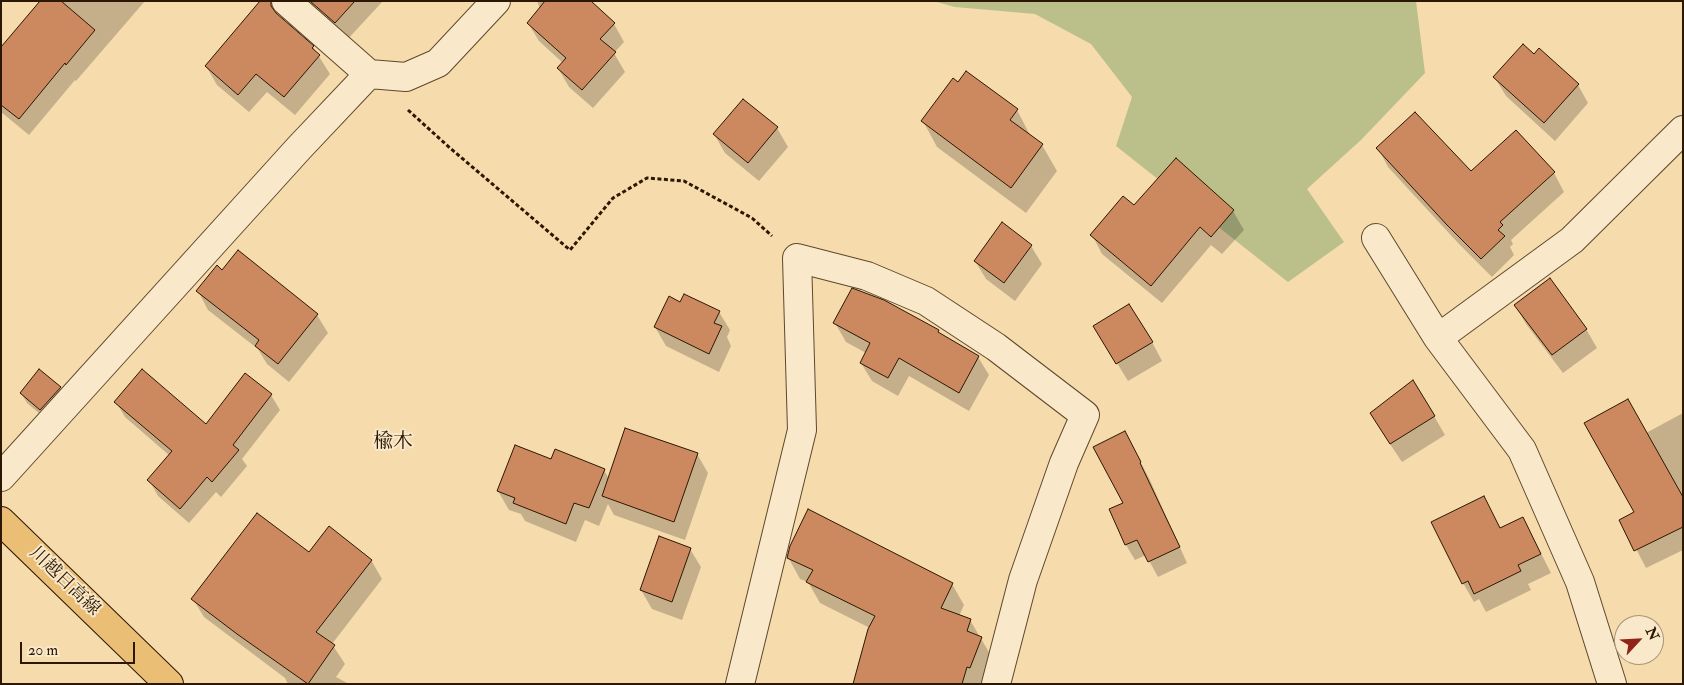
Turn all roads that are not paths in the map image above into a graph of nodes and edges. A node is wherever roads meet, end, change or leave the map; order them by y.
1 (286, 1) edge
2 (496, 1) edge
3 (369, 74) junction
4 (1683, 130) edge
5 (1376, 238) dead end
6 (1438, 338) junction
7 (1, 477) edge
8 (1, 521) edge
9 (169, 684) edge
10 (740, 684) edge
11 (996, 684) edge
12 (1612, 684) edge

1 - 3 street
2 - 3 street
3 - 7 street
4 - 6 street
5 - 6 street
6 - 12 street
8 - 9 main road, 川越日高線
10 - 11 street

